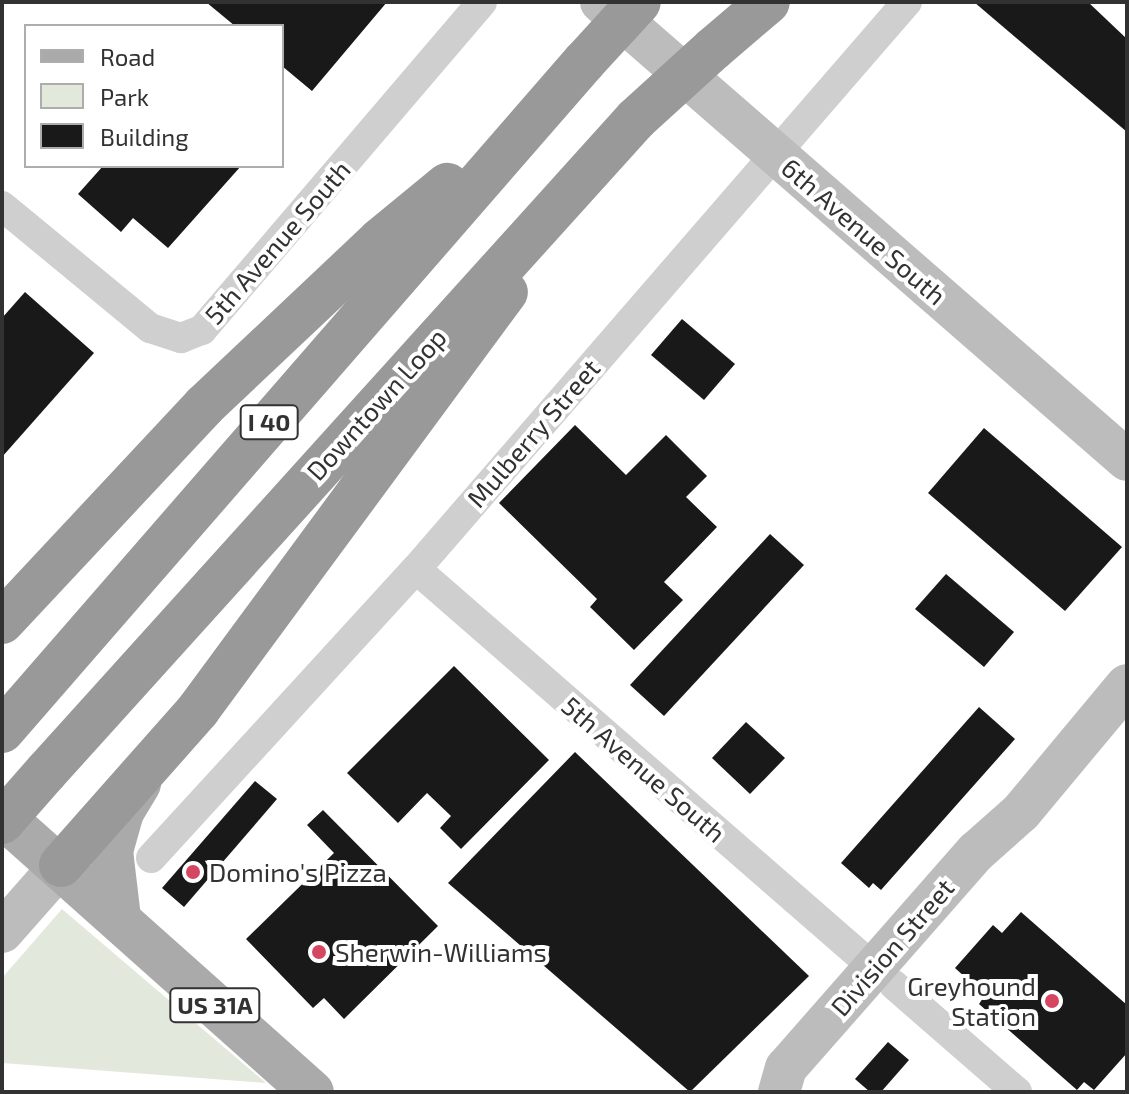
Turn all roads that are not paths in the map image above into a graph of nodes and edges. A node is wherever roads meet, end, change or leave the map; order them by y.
1 (482, 2) edge
2 (601, 2) edge
3 (639, 2) edge
4 (768, 2) edge
5 (907, 2) edge
6 (536, 113) junction
7 (774, 152) junction
8 (570, 188) junction
9 (2, 206) edge
10 (1127, 460) edge
11 (416, 569) junction
12 (2, 622) edge
13 (1127, 685) edge
14 (2, 731) edge
15 (150, 766) junction
16 (2, 816) edge
17 (2, 822) edge
18 (151, 858) dead end
19 (61, 865) junction
20 (119, 918) junction
21 (2, 932) edge
22 (884, 976) junction
23 (312, 1092) edge
24 (779, 1092) edge
25 (790, 1092) edge
26 (1017, 1092) edge

1 - 9 street, 5th Avenue South
2 - 7 main road, 6th Avenue South
3 - 6 highway, I 40, bridge
4 - 8 highway, Downtown Loop / I 40, bridge
5 - 7 street, Mulberry Street
6 - 12 highway
6 - 14 highway, I 40
7 - 10 main road, 6th Avenue South
7 - 11 street, Mulberry Street
8 - 15 highway
8 - 17 highway, Downtown Loop / I 40, bridge
11 - 18 street, Mulberry Street
11 - 22 street, 5th Avenue South
13 - 22 main road, Division Street
15 - 19 highway
15 - 20 main road
16 - 19 main road, US 31A
19 - 20 main road, US 31A
19 - 21 main road
20 - 23 main road, US 31A
22 - 24 main road, Division Street
22 - 25 main road, Division Street
22 - 26 street, 5th Avenue South

